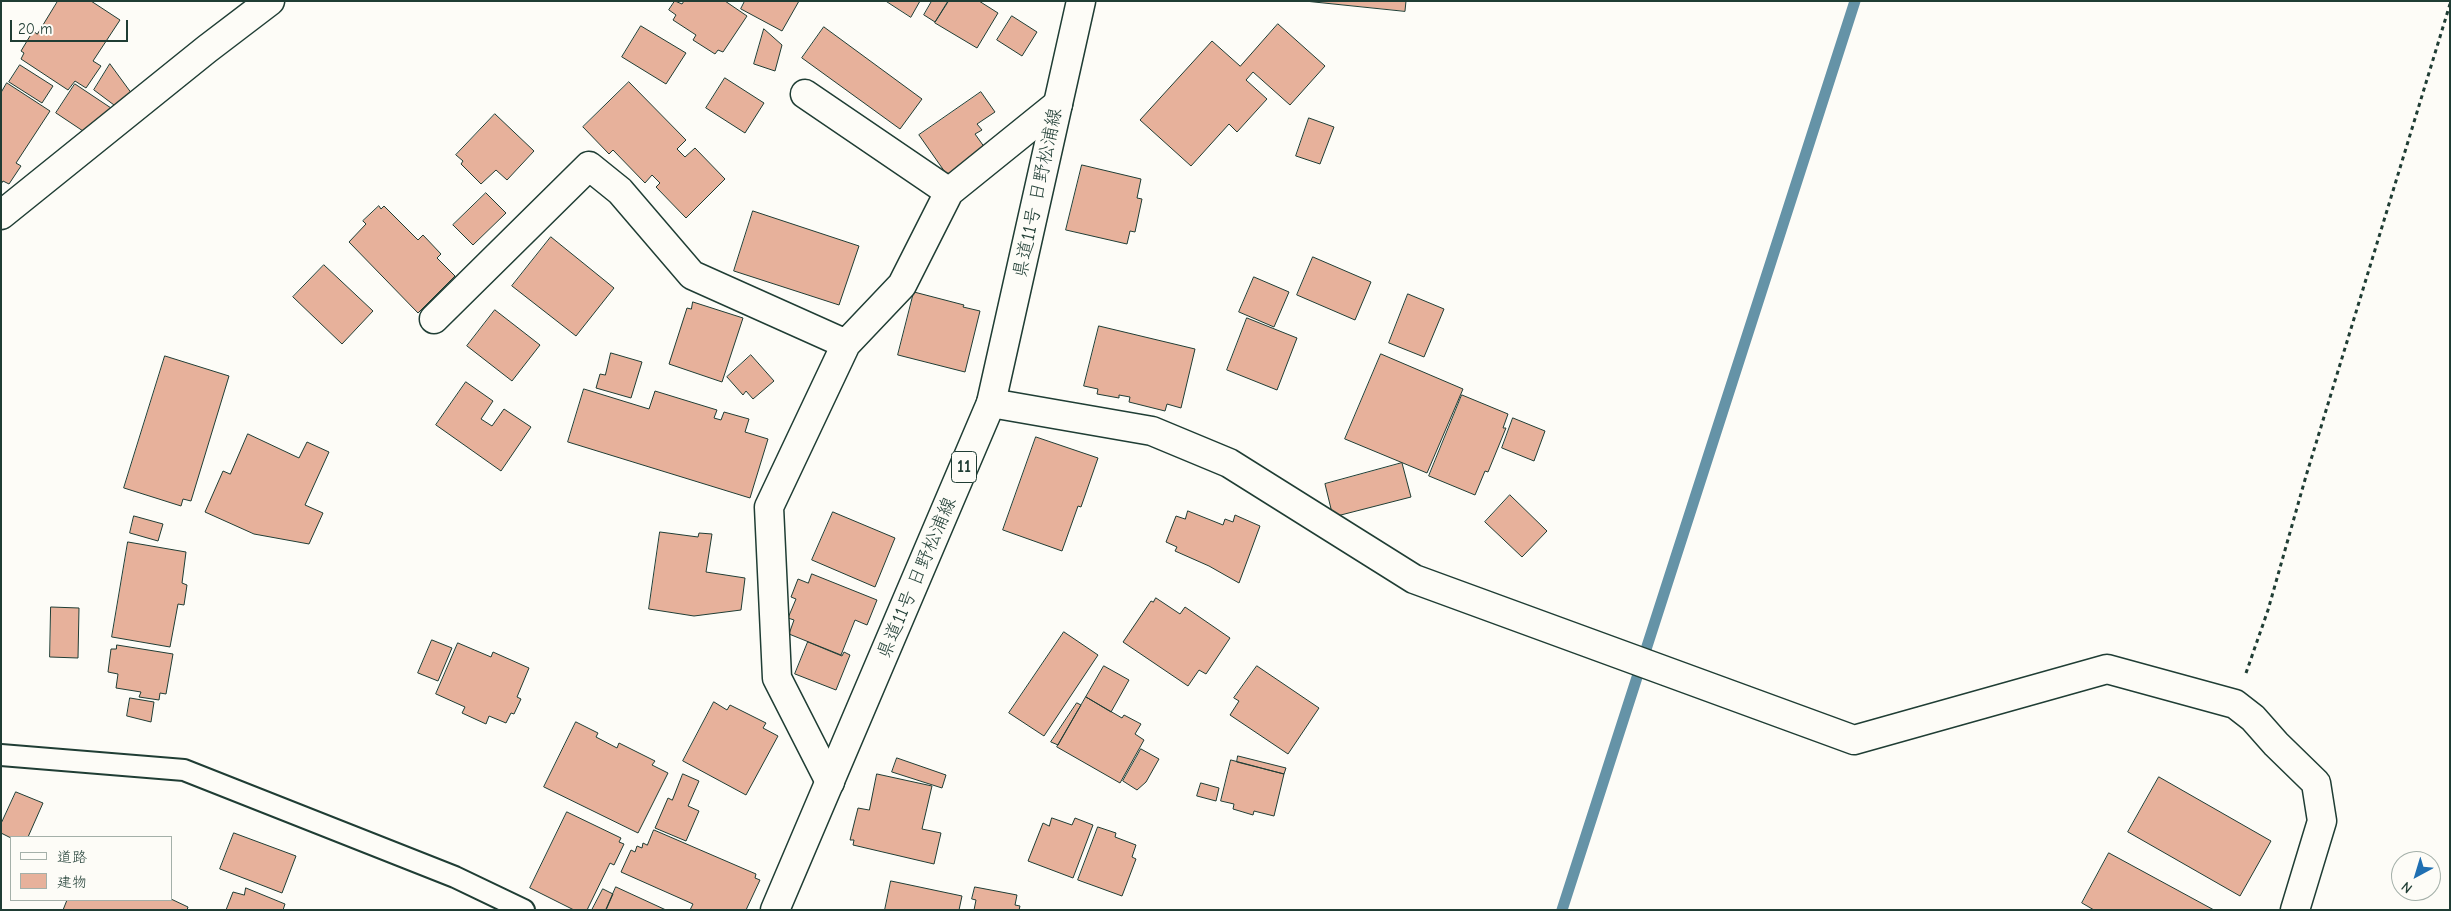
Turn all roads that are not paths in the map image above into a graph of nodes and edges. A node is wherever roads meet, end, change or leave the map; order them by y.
1 (270, 1) edge
2 (1081, 1) edge
3 (805, 94) dead end
4 (1058, 104) junction
5 (949, 192) junction
6 (1, 215) edge
7 (434, 319) dead end
8 (846, 344) junction
9 (992, 403) junction
10 (1, 755) edge
11 (830, 782) junction
12 (524, 910) edge
13 (775, 910) edge
14 (2295, 910) edge

1 - 6 street
2 - 4 street, 県道11号 日野松浦線 / 11
3 - 5 street
4 - 5 street
4 - 9 street, 県道11号 日野松浦線 / 11
5 - 8 street
7 - 8 street
8 - 11 street
9 - 11 street, 県道11号 日野松浦線 / 11
9 - 14 street
10 - 12 lane
11 - 13 street, 県道11号 日野松浦線 / 11

